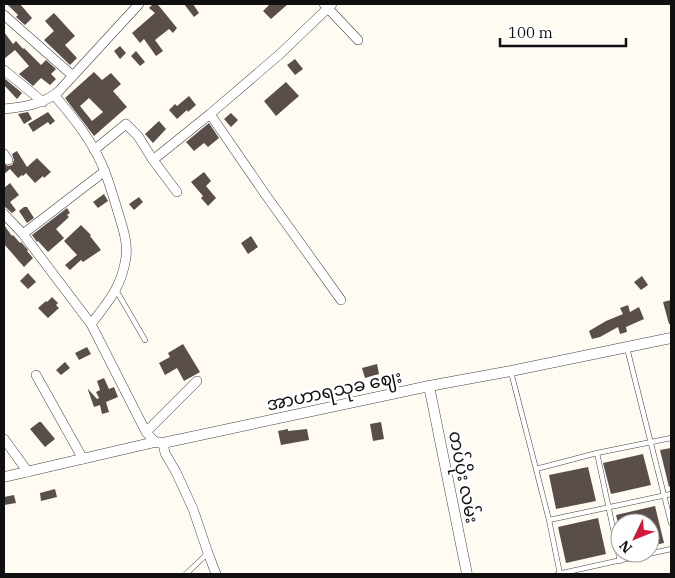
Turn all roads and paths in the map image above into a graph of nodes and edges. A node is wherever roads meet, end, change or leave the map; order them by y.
1 (139, 4) edge
2 (328, 5) edge
3 (4, 15) edge
4 (358, 40) dead end
5 (4, 70) edge
6 (73, 76) junction
7 (54, 96) junction
8 (44, 102) junction
9 (4, 109) edge
10 (210, 114) junction
11 (94, 150) junction
12 (153, 160) junction
13 (105, 171) junction
14 (177, 192) dead end
15 (4, 214) edge
16 (24, 234) junction
17 (116, 290) junction
18 (341, 300) dead end
19 (91, 324) junction
20 (671, 338) edge
21 (145, 340) dead end
22 (627, 348) junction
23 (511, 371) junction
24 (36, 375) dead end
25 (197, 381) dead end
26 (429, 386) junction
27 (146, 432) junction
28 (671, 438) edge
29 (4, 440) edge
30 (159, 443) junction
31 (650, 443) junction
32 (598, 453) junction
33 (84, 459) junction
34 (536, 469) junction
35 (28, 472) junction
36 (4, 477) edge
37 (671, 494) edge
38 (665, 495) junction
39 (609, 507) junction
40 (610, 513) edge
41 (549, 520) junction
42 (671, 523) edge
43 (208, 553) junction
44 (610, 562) edge
45 (186, 574) edge
46 (216, 574) edge
47 (467, 574) edge
48 (559, 574) edge

1 - 6 street
2 - 4 street
2 - 10 street
3 - 6 street
5 - 8 street
6 - 7 street
7 - 8 street
7 - 11 street
8 - 9 street
10 - 12 street
10 - 18 street
11 - 12 street
11 - 13 street
12 - 14 street
13 - 16 street
13 - 17 street
15 - 16 street
16 - 19 street
17 - 19 street
17 - 21 lane
19 - 27 street
20 - 22 street, အာဟာရသုခ ဈေး
22 - 23 street, အာဟာရသုခ ဈေး
22 - 31 lane
23 - 26 street, အာဟာရသုခ ဈေး
23 - 34 lane
24 - 33 street
25 - 27 street
26 - 30 street, အာဟာရသုခ ဈေး
26 - 47 street, တပ်ပိုး လမ်း
27 - 30 street
28 - 31 lane
29 - 35 street
30 - 33 street, အာဟာရသုခ ဈေး
30 - 43 street
31 - 32 lane
31 - 38 lane
32 - 34 lane
32 - 39 lane
33 - 35 street, အာဟာရသုခ ဈေး
34 - 41 lane
35 - 36 street, အာဟာရသုခ ဈေး
37 - 38 lane
38 - 39 lane
38 - 42 lane
39 - 40 lane
39 - 41 lane
41 - 48 lane
43 - 45 lane
43 - 46 street
44 - 48 lane

